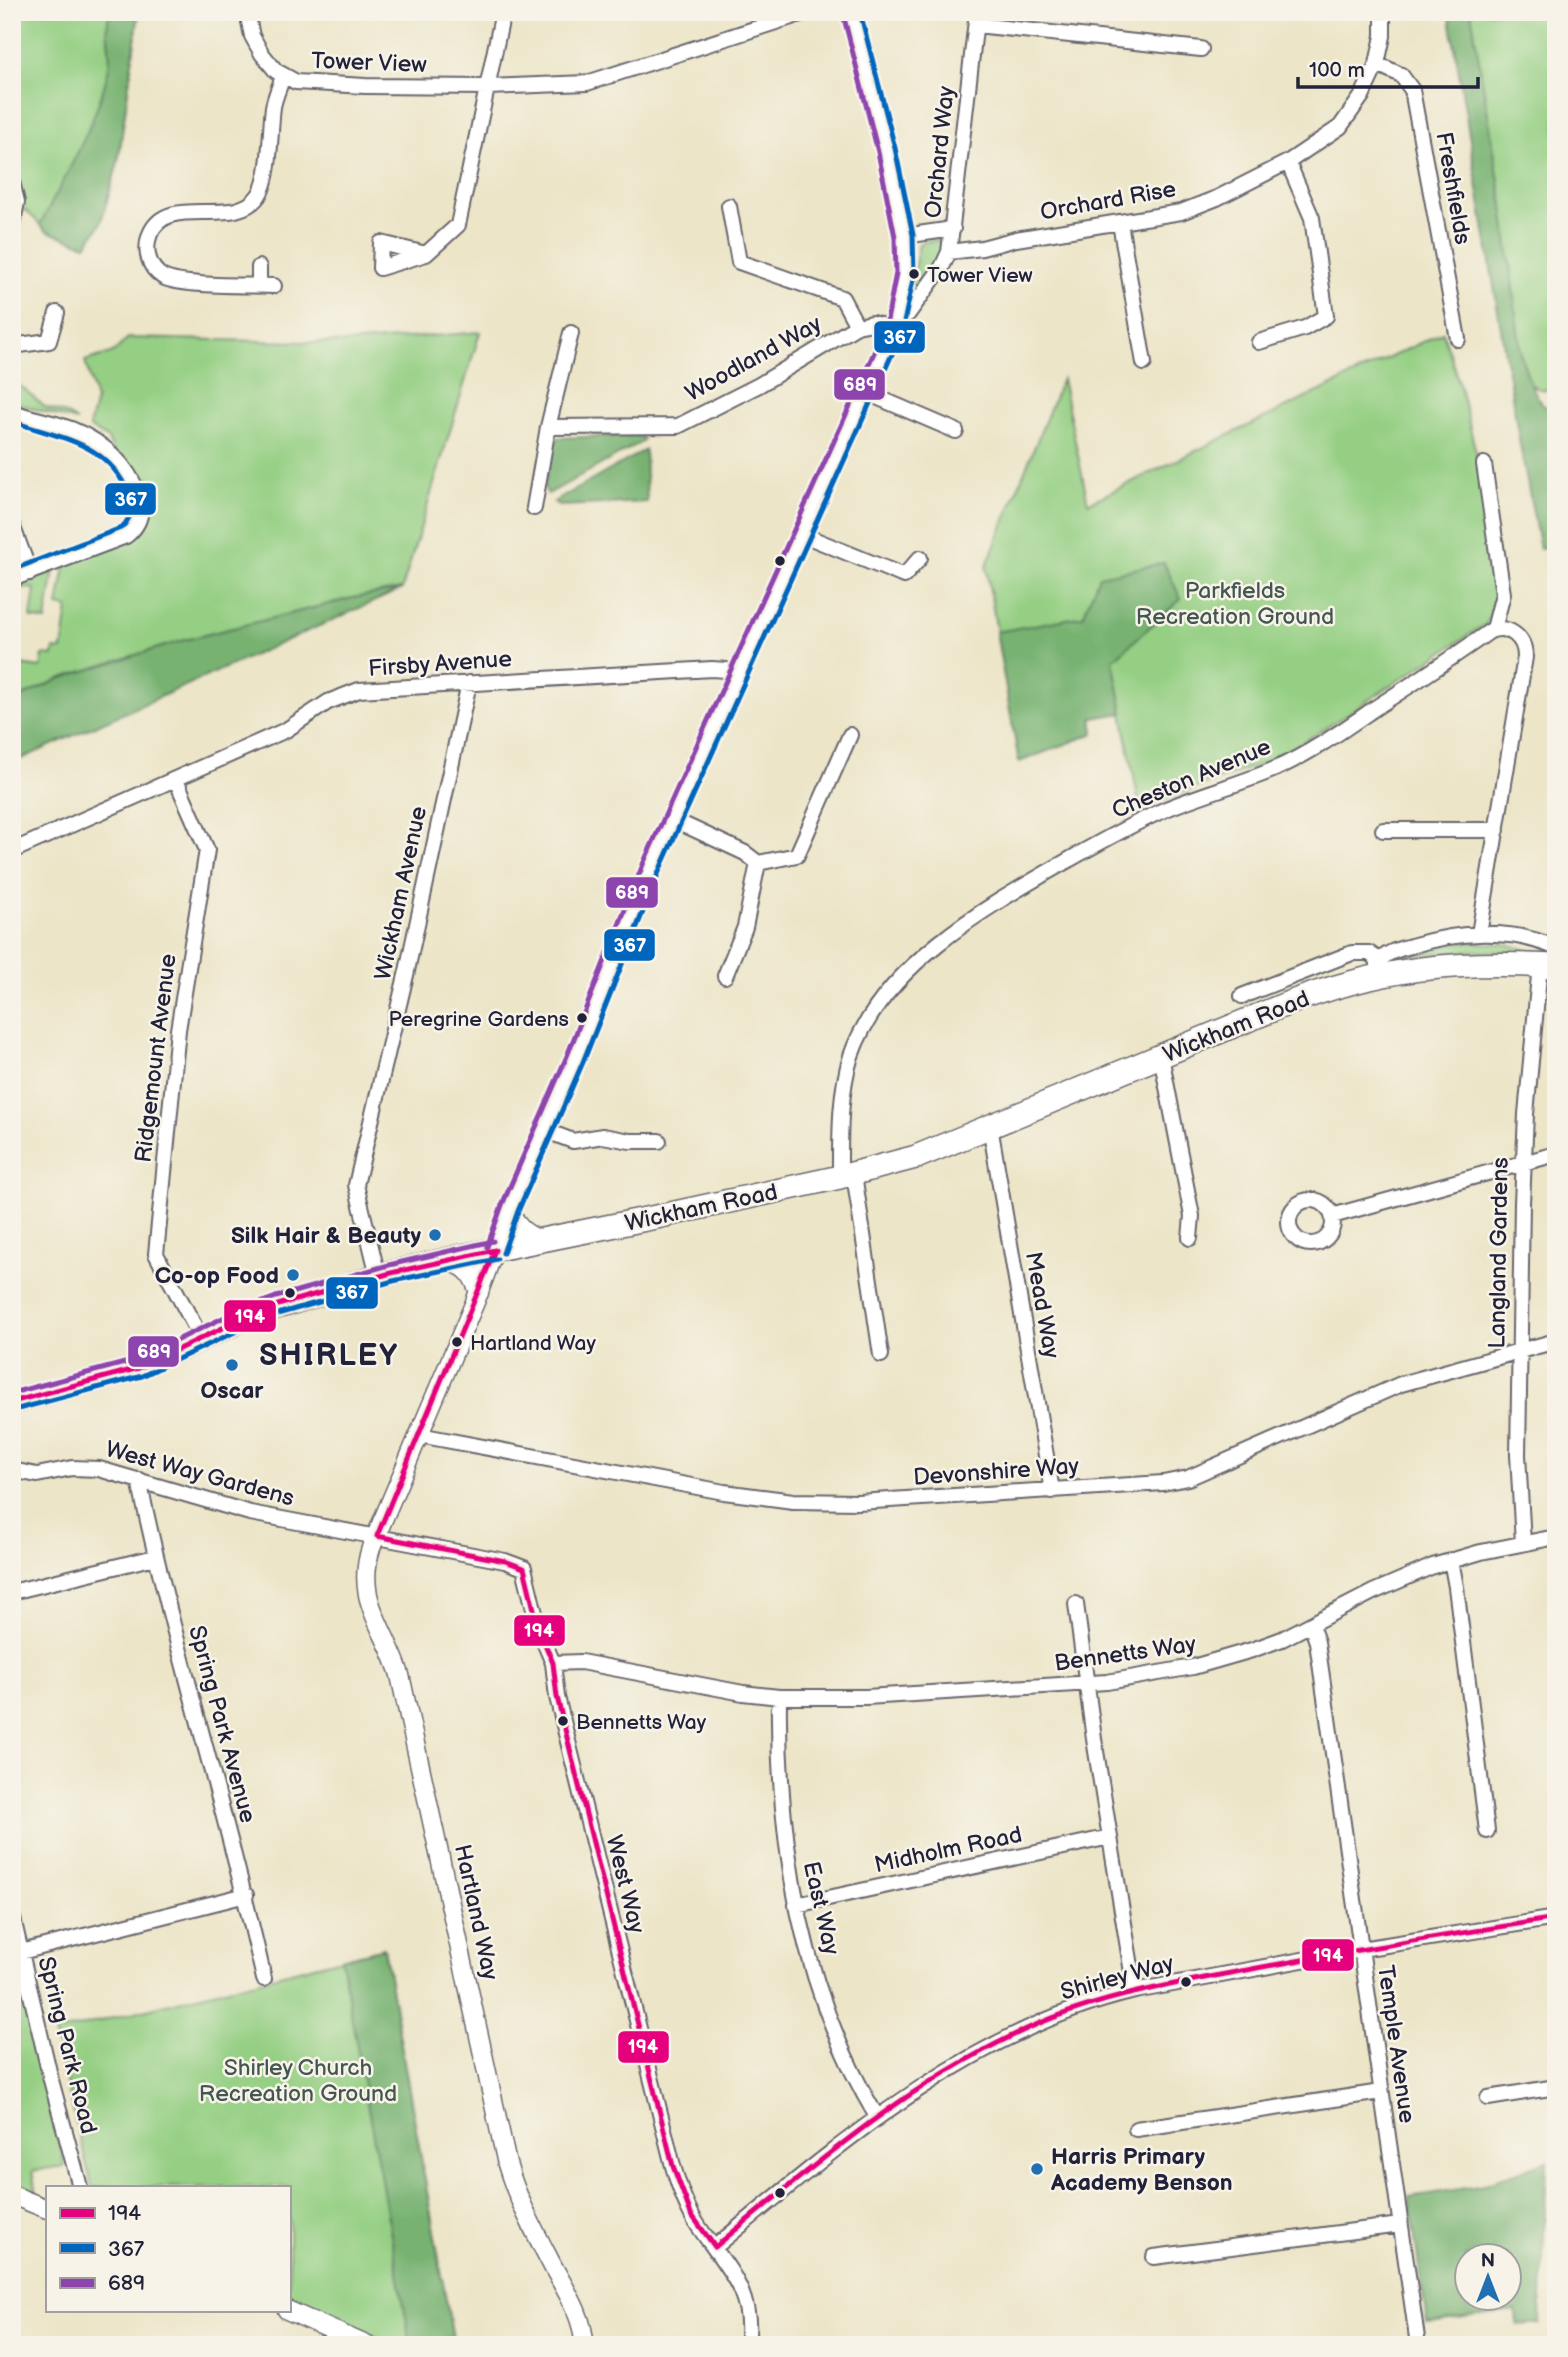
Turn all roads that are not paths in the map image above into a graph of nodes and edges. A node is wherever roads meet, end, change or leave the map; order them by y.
1 (247, 12) edge
2 (503, 12) edge
3 (807, 12) edge
4 (851, 12) edge
5 (1383, 12) edge
6 (977, 18) edge
7 (1201, 49) dead end
8 (1377, 64) junction
9 (283, 76) junction
10 (489, 87) junction
11 (1288, 162) junction
12 (12, 182) edge
13 (729, 206) dead end
14 (1120, 223) junction
15 (12, 227) edge
16 (953, 229) junction
17 (904, 236) junction
18 (949, 252) junction
19 (426, 254) dead end
20 (259, 267) dead end
21 (57, 313) dead end
22 (896, 322) junction
23 (857, 326) junction
24 (571, 333) dead end
25 (1458, 339) dead end
26 (1259, 342) dead end
27 (12, 346) edge
28 (1144, 363) dead end
29 (865, 392) junction
30 (12, 411) edge
31 (548, 427) junction
32 (956, 431) dead end
33 (1484, 464) dead end
34 (534, 508) dead end
35 (12, 525) edge
36 (802, 534) junction
37 (920, 558) dead end
38 (30, 572) junction
39 (12, 579) edge
40 (1494, 629) junction
41 (737, 675) junction
42 (469, 683) junction
43 (850, 735) dead end
44 (176, 780) junction
45 (672, 819) junction
46 (1383, 830) dead end
47 (1497, 830) junction
48 (12, 851) edge
49 (758, 863) junction
50 (1479, 934) junction
51 (1556, 948) edge
52 (1548, 966) edge
53 (1379, 967) junction
54 (725, 976) dead end
55 (1242, 996) dead end
56 (1161, 1056) junction
57 (990, 1126) junction
58 (544, 1130) junction
59 (659, 1141) dead end
60 (1556, 1154) edge
61 (1523, 1164) junction
62 (847, 1175) junction
63 (510, 1208) junction
64 (1332, 1216) dead end
65 (1190, 1238) dead end
66 (540, 1240) junction
67 (495, 1250) junction
68 (443, 1261) junction
69 (377, 1276) junction
70 (479, 1293) junction
71 (201, 1338) junction
72 (1556, 1340) edge
73 (1519, 1351) junction
74 (881, 1355) dead end
75 (12, 1402) edge
76 (419, 1435) junction
77 (12, 1470) edge
78 (139, 1480) junction
79 (1052, 1491) junction
80 (377, 1536) junction
81 (1556, 1537) edge
82 (1523, 1543) junction
83 (155, 1557) junction
84 (1451, 1560) junction
85 (12, 1592) edge
86 (1076, 1604) dead end
87 (1311, 1625) junction
88 (553, 1663) junction
89 (1086, 1685) junction
90 (779, 1697) junction
91 (1487, 1830) dead end
92 (1110, 1837) junction
93 (246, 1895) junction
94 (796, 1905) junction
95 (12, 1914) edge
96 (1556, 1918) edge
97 (1361, 1950) junction
98 (21, 1952) junction
99 (264, 1979) dead end
100 (1135, 1991) junction
101 (1556, 2087) edge
102 (1381, 2092) junction
103 (1488, 2098) dead end
104 (877, 2117) junction
105 (1136, 2129) dead end
106 (80, 2186) edge
107 (12, 2195) edge
108 (46, 2209) edge
109 (1400, 2225) junction
110 (715, 2247) junction
111 (1154, 2257) dead end
112 (290, 2311) edge
113 (366, 2345) edge
114 (583, 2345) edge
115 (747, 2345) edge
116 (1418, 2345) edge

1 - 9 street, Tower View
2 - 10 street
3 - 10 street, Tower View
4 - 17 street, Hartland Way
5 - 8 street, Orchard Rise
6 - 7 street
6 - 16 street, Orchard Way
8 - 11 street, Orchard Rise
8 - 25 street, Freshfields
9 - 10 street, Tower View
9 - 20 street
10 - 19 street
11 - 14 street, Orchard Rise
11 - 26 street
12 - 15 street
13 - 23 street
14 - 18 street, Orchard Rise
14 - 28 street
16 - 17 street
16 - 18 street, Orchard Way
17 - 22 street, Hartland Way
18 - 22 street, Orchard Way
21 - 27 street
22 - 23 street, Woodland Way
22 - 29 street, Hartland Way
23 - 31 street, Woodland Way
24 - 31 street
29 - 32 street
29 - 36 street, Hartland Way
30 - 38 street
31 - 34 street
33 - 40 street
35 - 38 street
36 - 37 street
36 - 41 street, Hartland Way
38 - 39 street
40 - 47 street
40 - 62 street, Cheston Avenue
41 - 42 street, Firsby Avenue
41 - 45 street, Hartland Way
42 - 44 street, Firsby Avenue
42 - 69 street, Wickham Avenue
43 - 49 street
44 - 48 street, Firsby Avenue
44 - 71 street, Ridgemount Avenue
45 - 49 street
45 - 58 street, Hartland Way
46 - 47 street
47 - 50 street
49 - 54 street
50 - 51 street, Wickham Road
50 - 53 street, Wickham Road
52 - 53 highway, Wickham Road
52 - 61 street, Langland Gardens
53 - 55 street, Wickham Road
53 - 56 highway, Wickham Road
56 - 57 highway, Wickham Road
56 - 65 street
57 - 62 highway, Wickham Road
57 - 79 street, Mead Way
58 - 59 street
58 - 63 street, Hartland Way
60 - 61 street
61 - 64 street
61 - 73 street, Langland Gardens
62 - 66 highway, Wickham Road
62 - 74 street, Cheston Avenue
63 - 66 street
63 - 67 street, Hartland Way
66 - 67 highway, Wickham Road
67 - 68 highway, Wickham Road
67 - 70 street, Hartland Way
68 - 69 highway, Wickham Road
68 - 70 street
69 - 71 highway, Wickham Road
70 - 76 street, Hartland Way
71 - 75 highway, Wickham Road
72 - 73 street, Devonshire Way
73 - 79 street, Devonshire Way
73 - 82 street, Langland Gardens
76 - 79 street, Devonshire Way
76 - 80 street, Hartland Way
77 - 78 street, West Way Gardens
78 - 80 street, West Way Gardens
78 - 83 street, Spring Park Avenue
80 - 88 street, West Way
80 - 114 street, Hartland Way
81 - 82 street, Bennetts Way
82 - 84 street, Bennetts Way
83 - 85 street
83 - 93 street, Spring Park Avenue
84 - 87 street, Bennetts Way
84 - 91 street
86 - 89 street
87 - 89 street, Bennetts Way
87 - 97 street, Temple Avenue
88 - 90 street, Bennetts Way
88 - 110 street, West Way
89 - 90 street, Bennetts Way
89 - 92 street
90 - 94 street, East Way
92 - 94 street, Midholm Road
92 - 100 street
93 - 98 street
93 - 99 street, Spring Park Avenue
94 - 104 street, East Way
95 - 98 street, Spring Park Road
96 - 97 street, Shirley Way
97 - 100 street, Shirley Way
97 - 102 street, Temple Avenue
98 - 106 street, Spring Park Road
100 - 104 street, Shirley Way
101 - 103 street
102 - 105 street
102 - 109 street, Temple Avenue
104 - 110 street, Shirley Way
107 - 108 street
109 - 111 street
109 - 116 street, Temple Avenue
110 - 115 street, West Way
112 - 113 street

